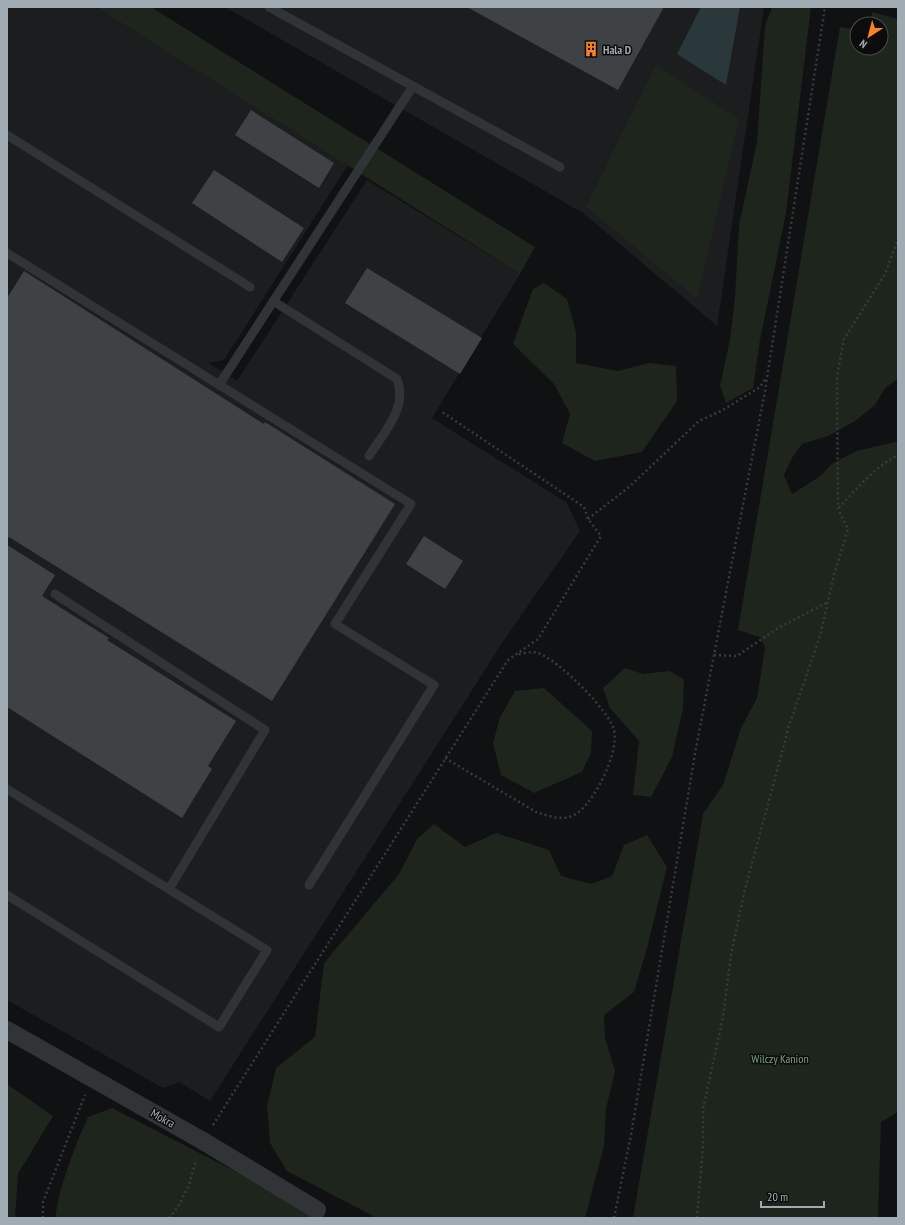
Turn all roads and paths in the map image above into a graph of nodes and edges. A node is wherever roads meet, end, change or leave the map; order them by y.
1 (269, 7) edge
2 (825, 7) edge
3 (413, 86) junction
4 (7, 136) edge
5 (560, 167) dead end
6 (898, 239) edge
7 (7, 253) edge
8 (250, 286) dead end
9 (273, 301) junction
10 (768, 376) junction
11 (219, 385) junction
12 (442, 412) dead end
13 (898, 455) edge
14 (369, 456) dead end
15 (838, 509) junction
16 (588, 519) junction
17 (55, 594) dead end
18 (828, 602) junction
19 (714, 655) junction
20 (508, 660) junction
21 (445, 758) junction
22 (7, 789) edge
23 (309, 885) dead end
24 (169, 889) junction
25 (7, 895) edge
26 (7, 1030) edge
27 (93, 1078) junction
28 (201, 1148) junction
29 (317, 1210) dead end
30 (43, 1218) edge
31 (169, 1218) edge
32 (614, 1218) edge
33 (697, 1218) edge

1 - 3 lane
2 - 10 path
3 - 5 lane
3 - 9 lane
4 - 8 lane
6 - 15 path
7 - 11 lane
9 - 11 lane
9 - 14 lane
10 - 16 path
10 - 19 path
11 - 23 lane
12 - 16 path
13 - 15 path
15 - 18 path
16 - 20 path
17 - 24 lane
18 - 19 path
18 - 33 path
19 - 32 path
20 - 21 path
20 - 21 path
21 - 28 path
22 - 24 lane
24 - 25 lane
26 - 27 street, Mokra
27 - 28 street, Mokra
27 - 30 path
28 - 29 street, Mokra
28 - 31 path

